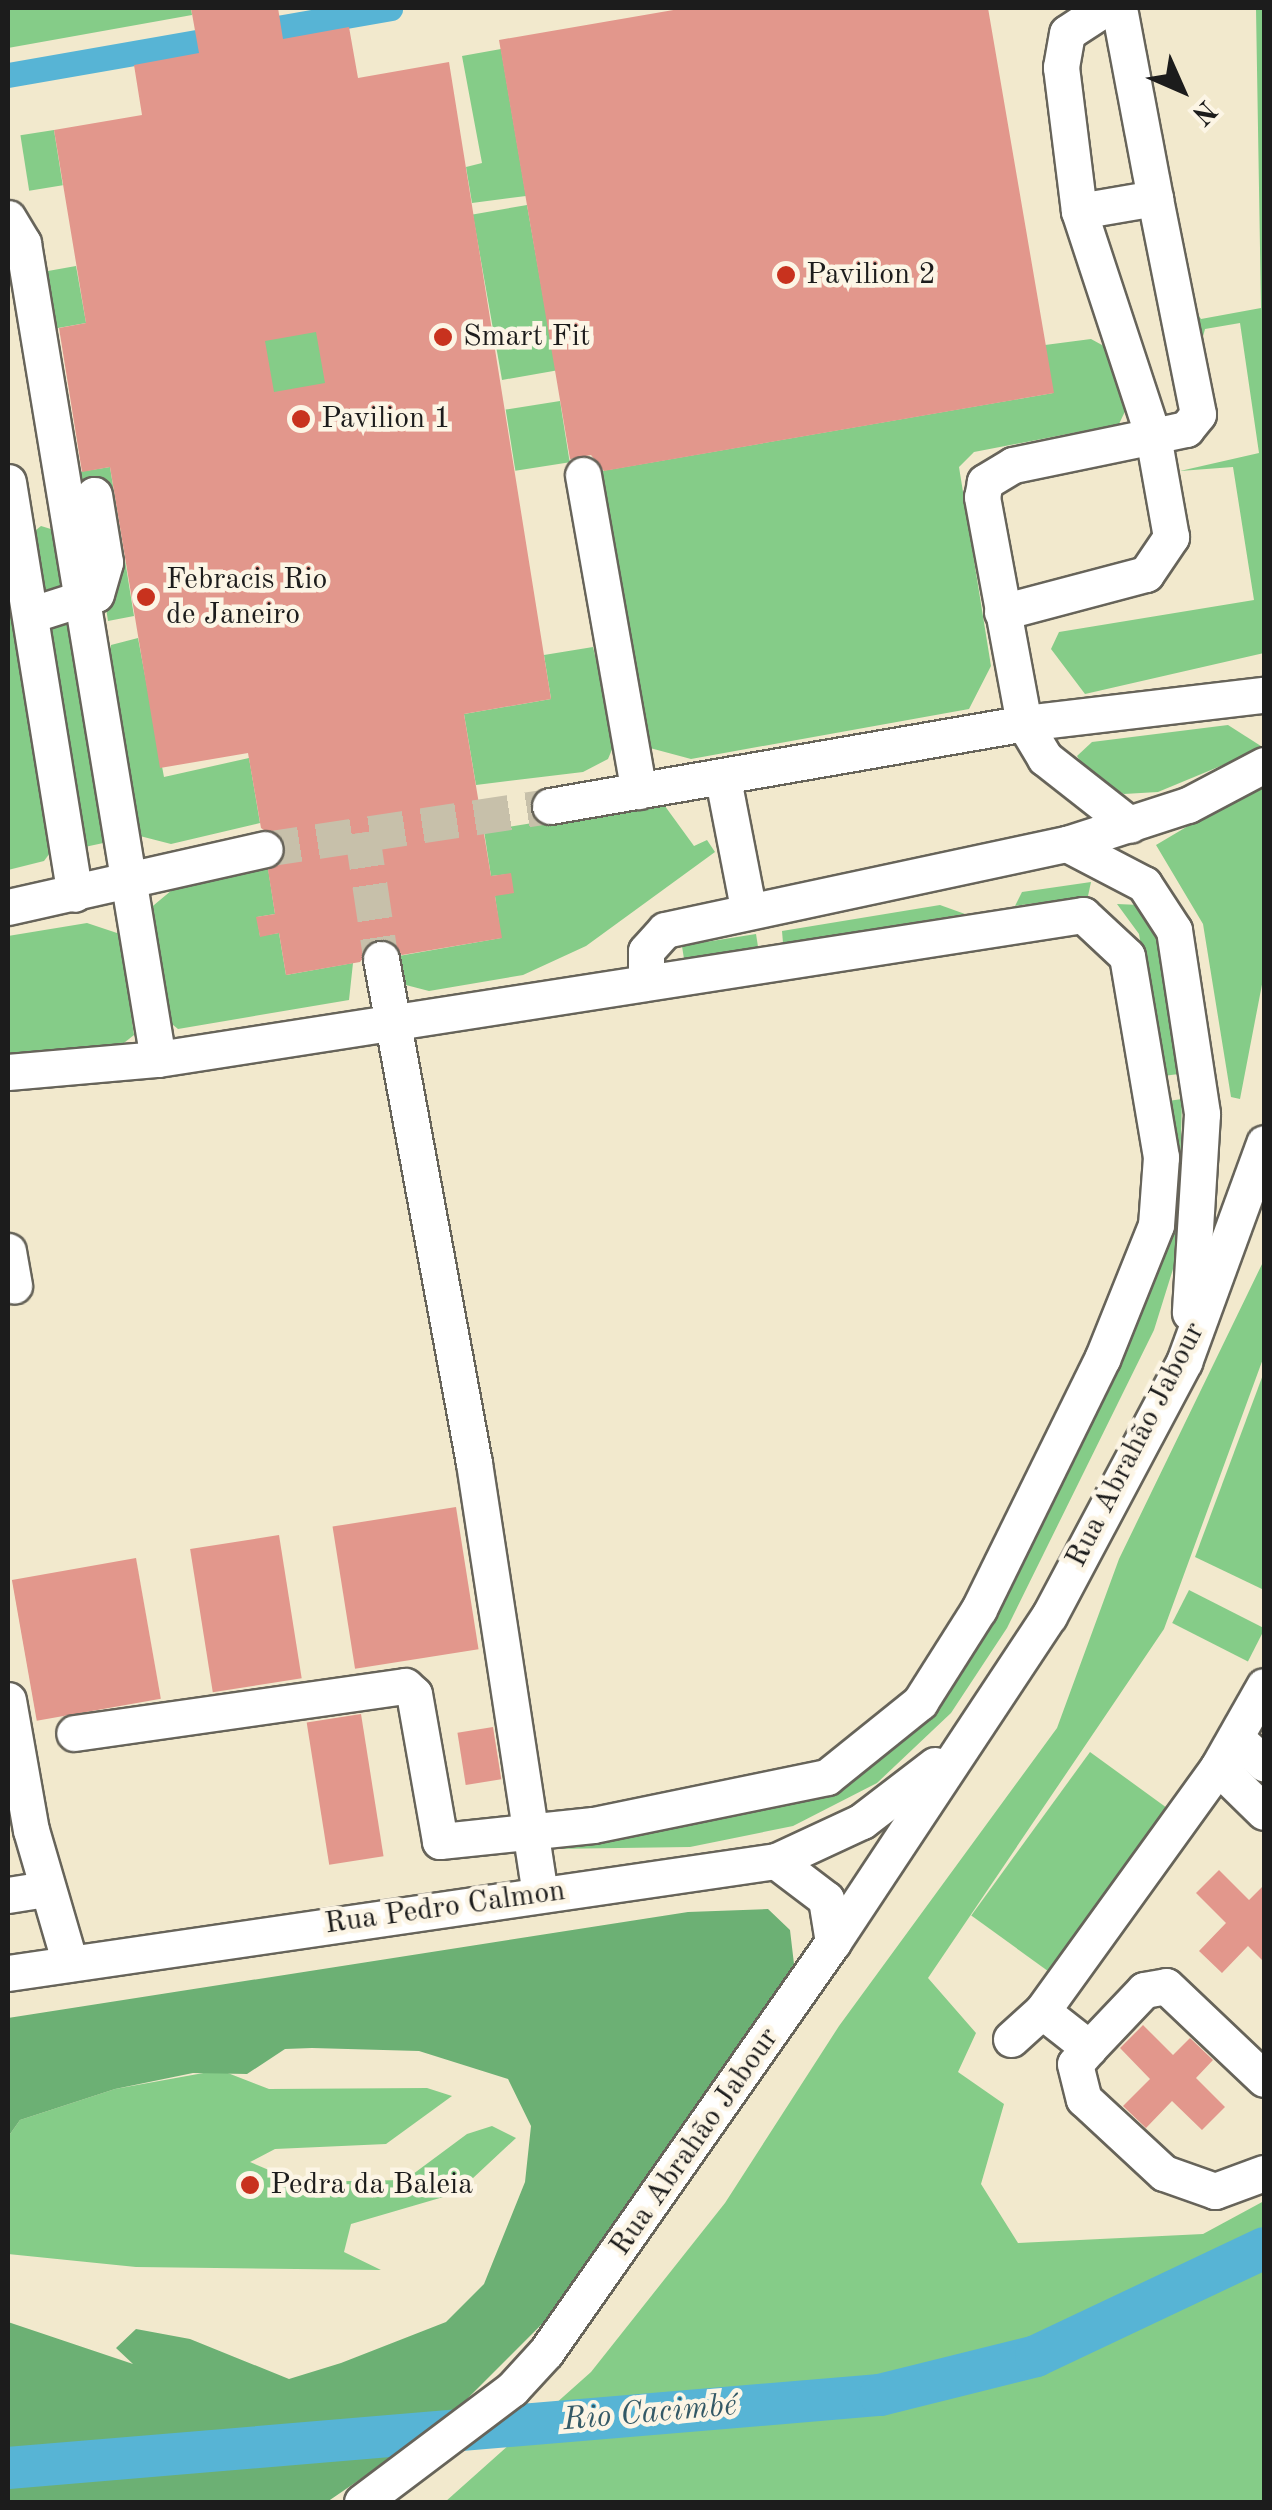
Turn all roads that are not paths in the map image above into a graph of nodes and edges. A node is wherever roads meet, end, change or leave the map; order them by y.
1 (1105, 8) edge
2 (1119, 8) edge
3 (1155, 198) junction
4 (1079, 212) junction
5 (8, 218) edge
6 (1154, 436) junction
7 (583, 475) dead end
8 (8, 482) edge
9 (81, 502) junction
10 (14, 518) junction
11 (83, 605) junction
12 (1002, 612) junction
13 (30, 615) junction
14 (1264, 695) edge
15 (1024, 723) junction
16 (1264, 765) edge
17 (723, 779) junction
18 (639, 791) junction
19 (550, 806) tunnel mouth
20 (1130, 825) junction
21 (1066, 844) junction
22 (265, 849) tunnel mouth
23 (128, 881) junction
24 (75, 894) junction
25 (8, 907) edge
26 (748, 908) junction
27 (381, 959) tunnel mouth
28 (646, 977) junction
29 (392, 1020) junction
30 (158, 1058) junction
31 (8, 1072) edge
32 (1264, 1143) edge
33 (8, 1251) edge
34 (14, 1286) dead end
35 (1184, 1362) junction
36 (8, 1700) edge
37 (1247, 1724) edge
38 (972, 1730) junction
39 (74, 1732) dead end
40 (1264, 1763) edge
41 (1264, 1812) edge
42 (527, 1832) junction
43 (776, 1860) junction
44 (46, 1889) junction
45 (540, 1894) junction
46 (8, 1895) edge
47 (833, 1942) junction
48 (70, 1963) junction
49 (8, 1973) edge
50 (1042, 2012) junction
51 (1011, 2040) dead end
52 (1089, 2048) junction
53 (1264, 2079) edge
54 (1264, 2173) edge
55 (362, 2502) edge

1 - 4 street
2 - 3 street
3 - 4 street
3 - 6 street
4 - 6 street
5 - 9 street
6 - 12 street
6 - 12 street
7 - 18 street
8 - 10 street
9 - 10 street
9 - 11 street
10 - 13 street
11 - 13 street
11 - 23 street
12 - 15 street
13 - 24 street
14 - 15 street
15 - 17 street
15 - 20 street
16 - 20 street
17 - 18 street
17 - 26 street
18 - 19 street
20 - 21 street
21 - 26 street
21 - 35 street
22 - 23 street
23 - 24 street
23 - 30 street
24 - 25 street
26 - 28 street
27 - 29 street
28 - 29 street
28 - 42 street
29 - 30 street
29 - 42 street
30 - 31 street
32 - 35 street, Rua Abrahão Jabour
33 - 34 street
35 - 38 street, Rua Abrahão Jabour
36 - 44 street
37 - 40 street
37 - 41 street
37 - 50 street
38 - 43 street, Rua Abrahão Jabour
38 - 47 street, Rua Abrahão Jabour
39 - 42 street
42 - 45 street
43 - 45 street, Rua Pedro Calmon
43 - 47 street
44 - 46 street
44 - 48 street
45 - 48 street, Rua Pedro Calmon
47 - 55 street, Rua Abrahão Jabour
48 - 49 street, Rua Pedro Calmon
50 - 51 street
50 - 52 street
52 - 53 street
52 - 54 street

